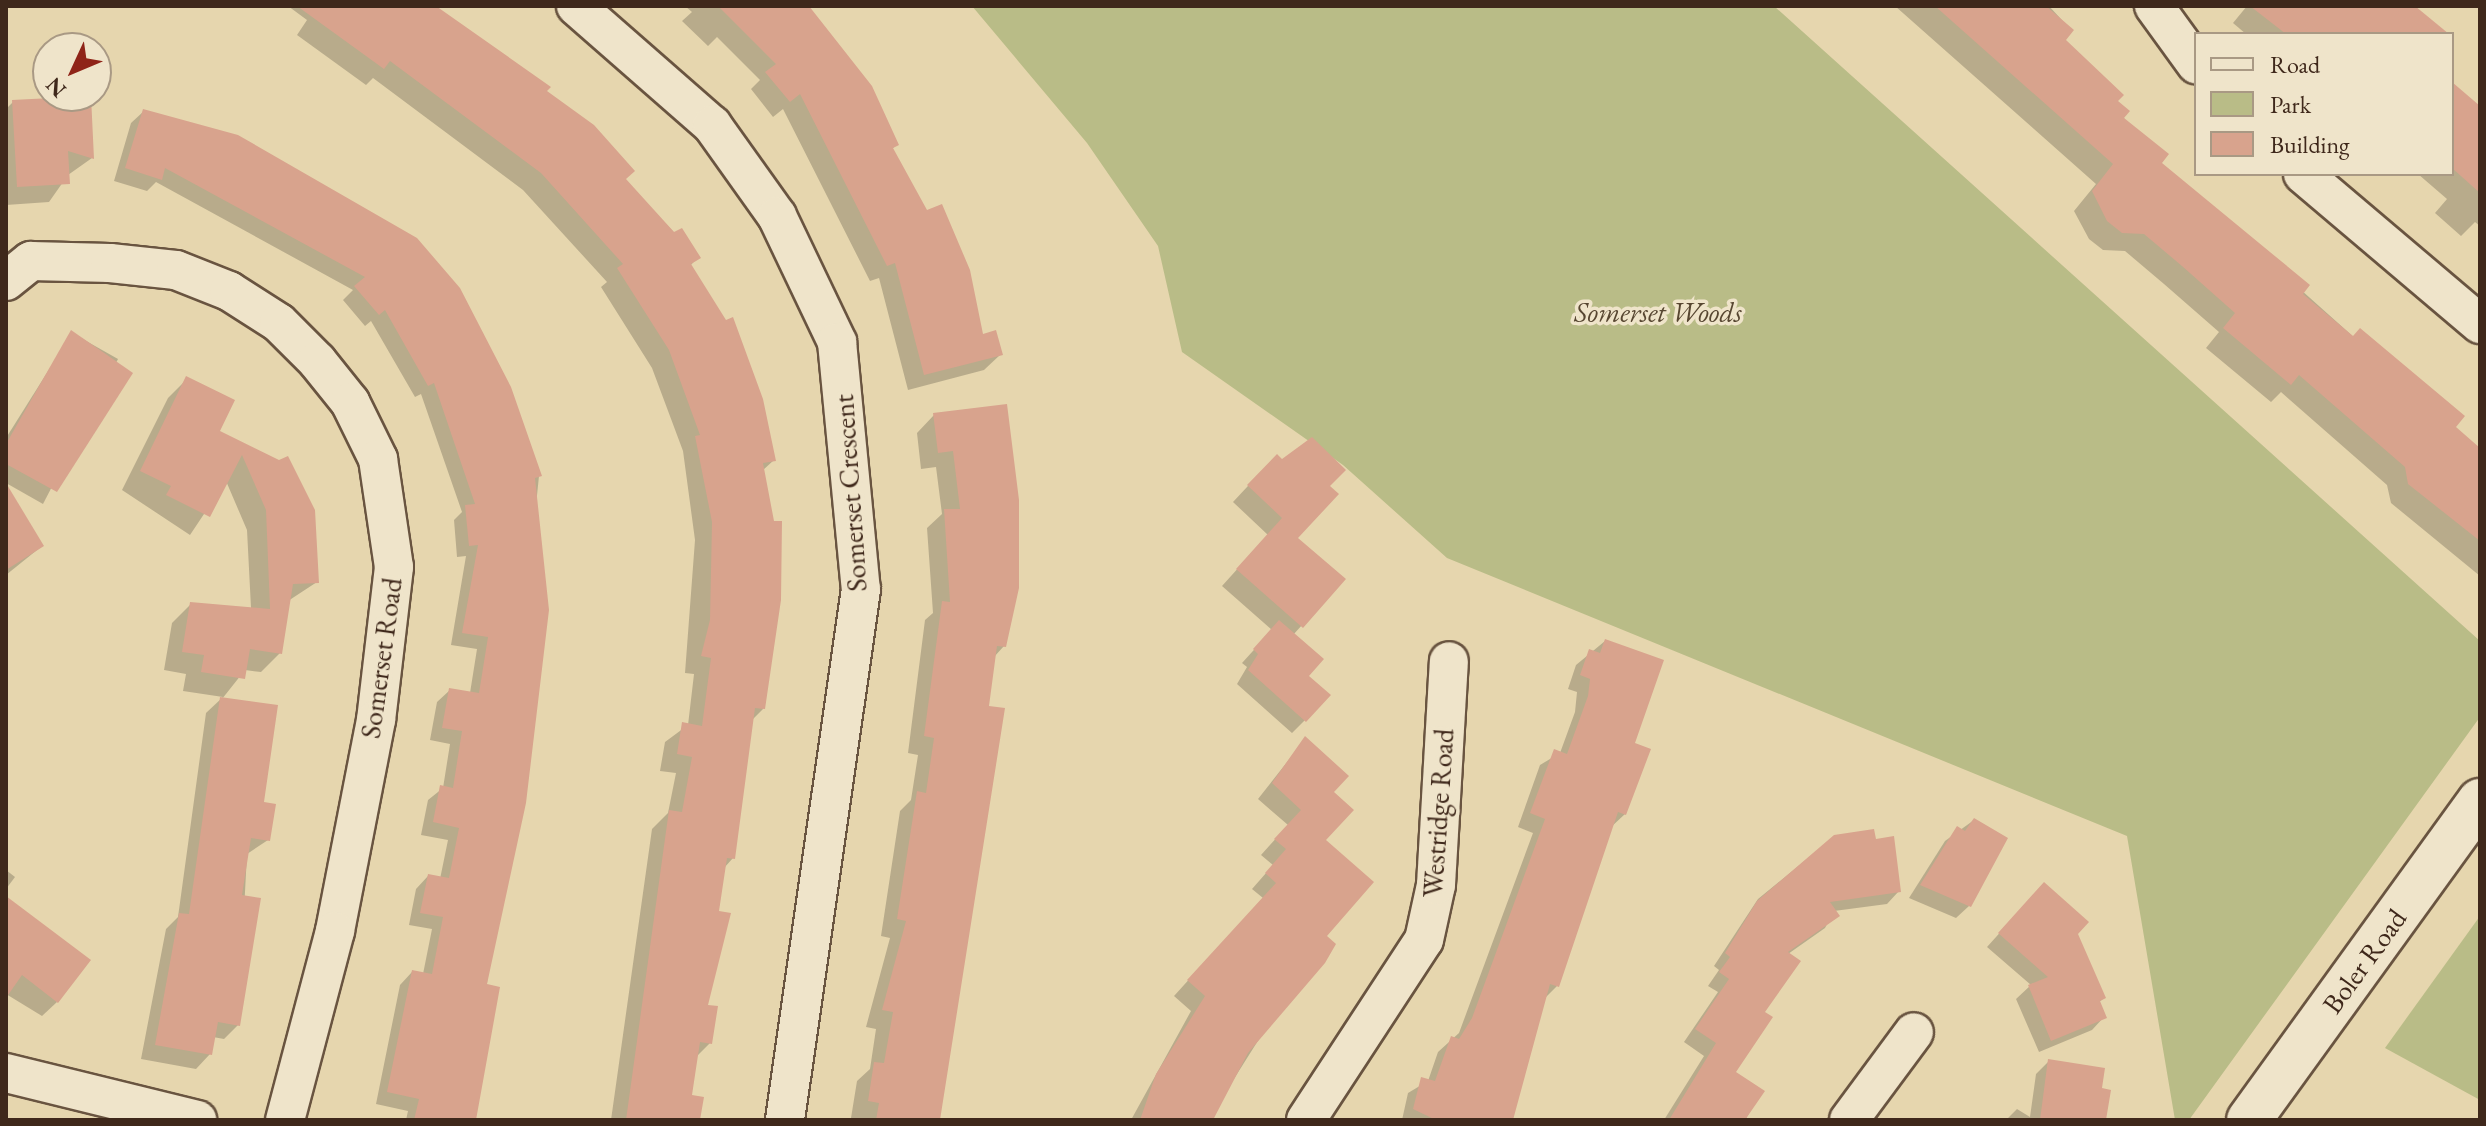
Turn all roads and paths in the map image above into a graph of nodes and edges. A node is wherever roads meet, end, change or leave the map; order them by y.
1 (576, 6) edge
2 (2154, 6) edge
3 (2194, 61) edge
4 (2305, 176) edge
5 (6, 281) edge
6 (2480, 324) edge
7 (1449, 661) dead end
8 (2480, 801) edge
9 (1914, 1032) dead end
10 (6, 1073) edge
11 (197, 1120) edge
12 (285, 1120) edge
13 (785, 1120) edge
14 (1306, 1120) edge
15 (1849, 1120) edge
16 (2249, 1120) edge

1 - 13 street, Somerset Crescent
2 - 3 street
4 - 6 street
5 - 12 street, Somerset Road
7 - 14 street, Westridge Road
8 - 16 street, Boler Road
9 - 15 street
10 - 11 street

